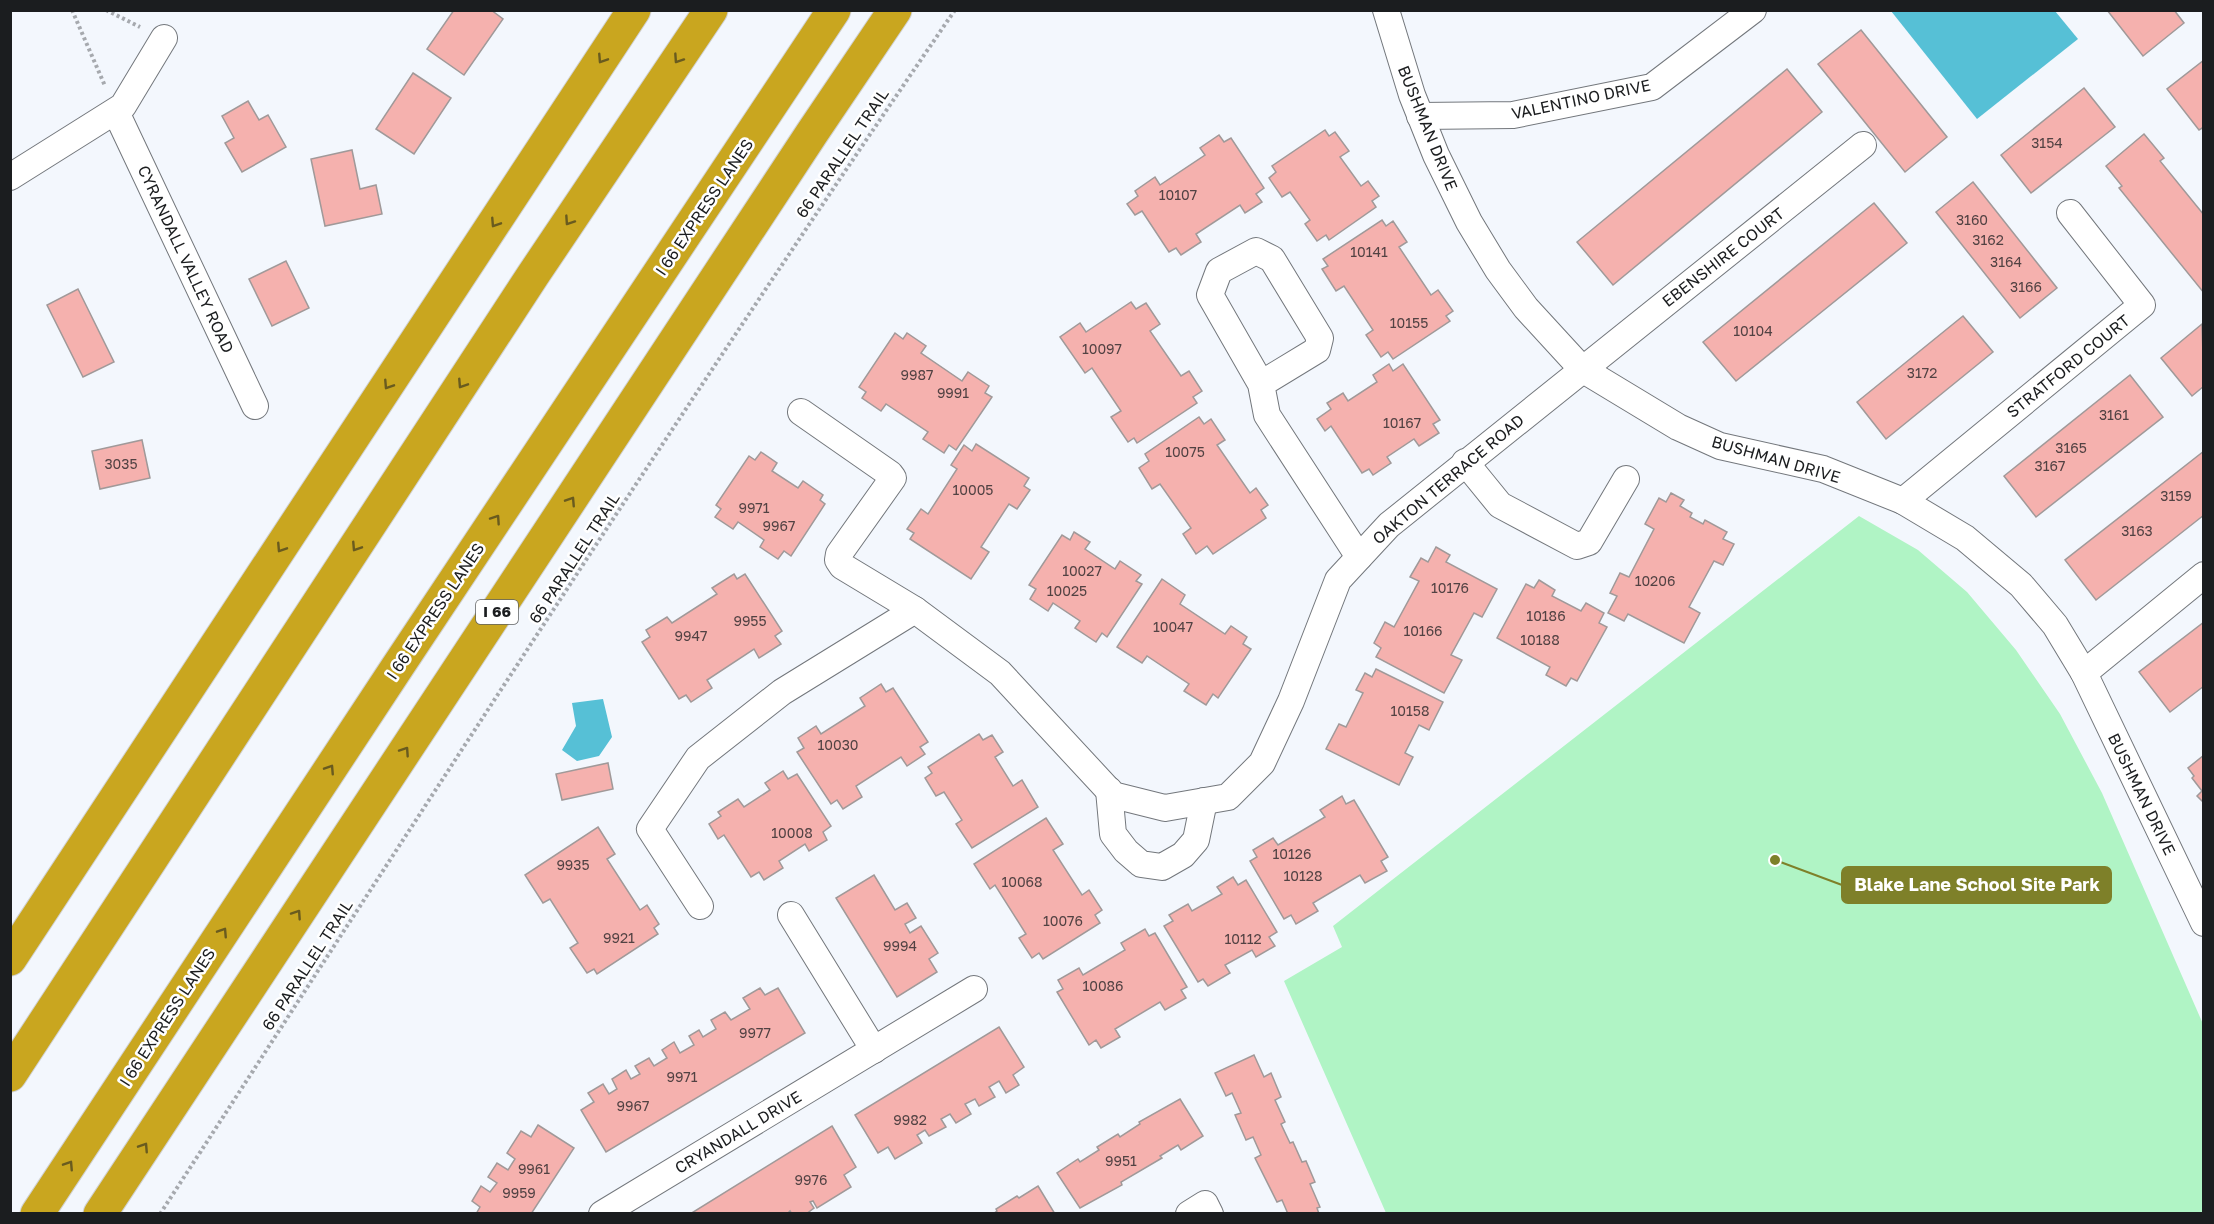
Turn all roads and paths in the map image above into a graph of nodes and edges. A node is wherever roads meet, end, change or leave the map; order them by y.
1 (72, 10) edge
2 (106, 10) edge
3 (634, 10) edge
4 (711, 10) edge
5 (834, 10) edge
6 (895, 10) edge
7 (954, 10) edge
8 (1386, 10) edge
9 (1751, 11) edge
10 (164, 38) joint
11 (116, 112) junction
12 (1420, 116) junction
13 (1863, 145) dead end
14 (10, 177) edge
15 (2070, 213) dead end
16 (1582, 369) junction
17 (1261, 384) junction
18 (255, 406) dead end
19 (801, 412) dead end
20 (1465, 462) junction
21 (1626, 479) dead end
22 (1903, 501) junction
23 (1359, 557) junction
24 (2204, 575) edge
25 (915, 610) junction
26 (2084, 673) junction
27 (1109, 790) junction
28 (1204, 801) junction
29 (700, 906) dead end
30 (790, 915) dead end
31 (2204, 923) edge
32 (10, 960) edge
33 (974, 989) dead end
34 (874, 1050) junction
35 (10, 1075) edge
36 (37, 1214) edge
37 (100, 1214) edge
38 (159, 1214) edge
39 (602, 1214) edge
40 (1189, 1214) edge
41 (1210, 1214) edge

1 - 11 path
2 - 10 path
3 -> 32 highway
4 -> 35 highway
36 -> 5 highway, I 66 EXPRESS LANES
37 -> 6 highway, I 66
7 - 38 path, 66 PARALLEL TRAIL
8 - 12 street, BUSHMAN DRIVE
9 - 12 street, VALENTINO DRIVE
10 - 11 street
11 - 14 street
11 - 18 street, CYRANDALL VALLEY ROAD
12 - 16 street, BUSHMAN DRIVE
13 - 16 street, EBENSHIRE COURT
15 - 22 street, STRATFORD COURT
16 - 20 street, OAKTON TERRACE ROAD
16 - 22 street, BUSHMAN DRIVE
17 - 17 street
17 - 23 street
19 - 25 street, OAKTON TERRACE ROAD
20 - 21 street
20 - 23 street, OAKTON TERRACE ROAD
22 - 26 street, BUSHMAN DRIVE
23 - 28 street, OAKTON TERRACE ROAD
24 - 26 street
25 - 27 street, OAKTON TERRACE ROAD
25 - 29 street
26 - 31 street, BUSHMAN DRIVE
27 - 28 street, OAKTON TERRACE ROAD
27 - 28 street
30 - 34 street
33 - 34 street, CRYANDALL DRIVE
34 - 39 street, CRYANDALL DRIVE
40 - 41 street

